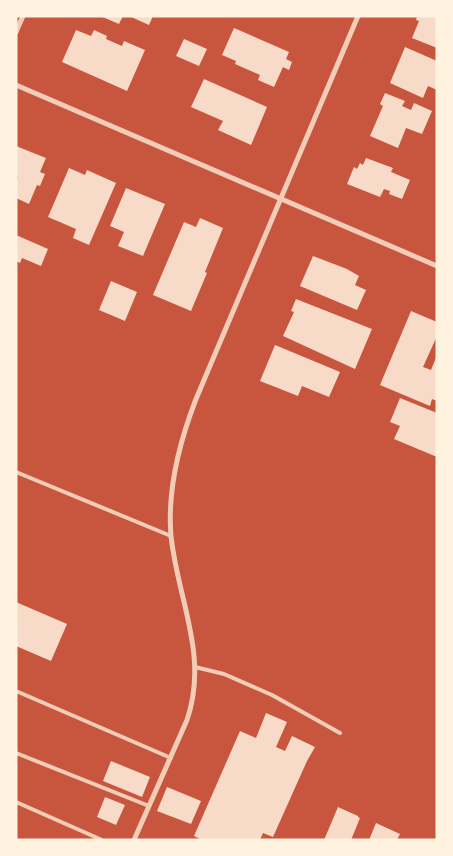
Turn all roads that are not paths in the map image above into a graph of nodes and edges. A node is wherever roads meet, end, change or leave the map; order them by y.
1 (23, 16) edge
2 (358, 16) edge
3 (16, 32) edge
4 (16, 85) edge
5 (280, 198) junction
6 (437, 266) edge
7 (16, 472) edge
8 (171, 536) junction
9 (195, 667) junction
10 (16, 691) edge
11 (340, 733) dead end
12 (16, 753) edge
13 (171, 758) junction
14 (16, 802) edge
15 (149, 806) junction
16 (102, 840) edge
17 (134, 840) edge

1 - 3 street
2 - 5 street
4 - 5 street
5 - 6 street
5 - 8 street
7 - 8 lane
8 - 9 street
9 - 11 lane
9 - 13 street
10 - 13 lane
12 - 15 lane
13 - 15 street
14 - 16 lane
15 - 17 street

